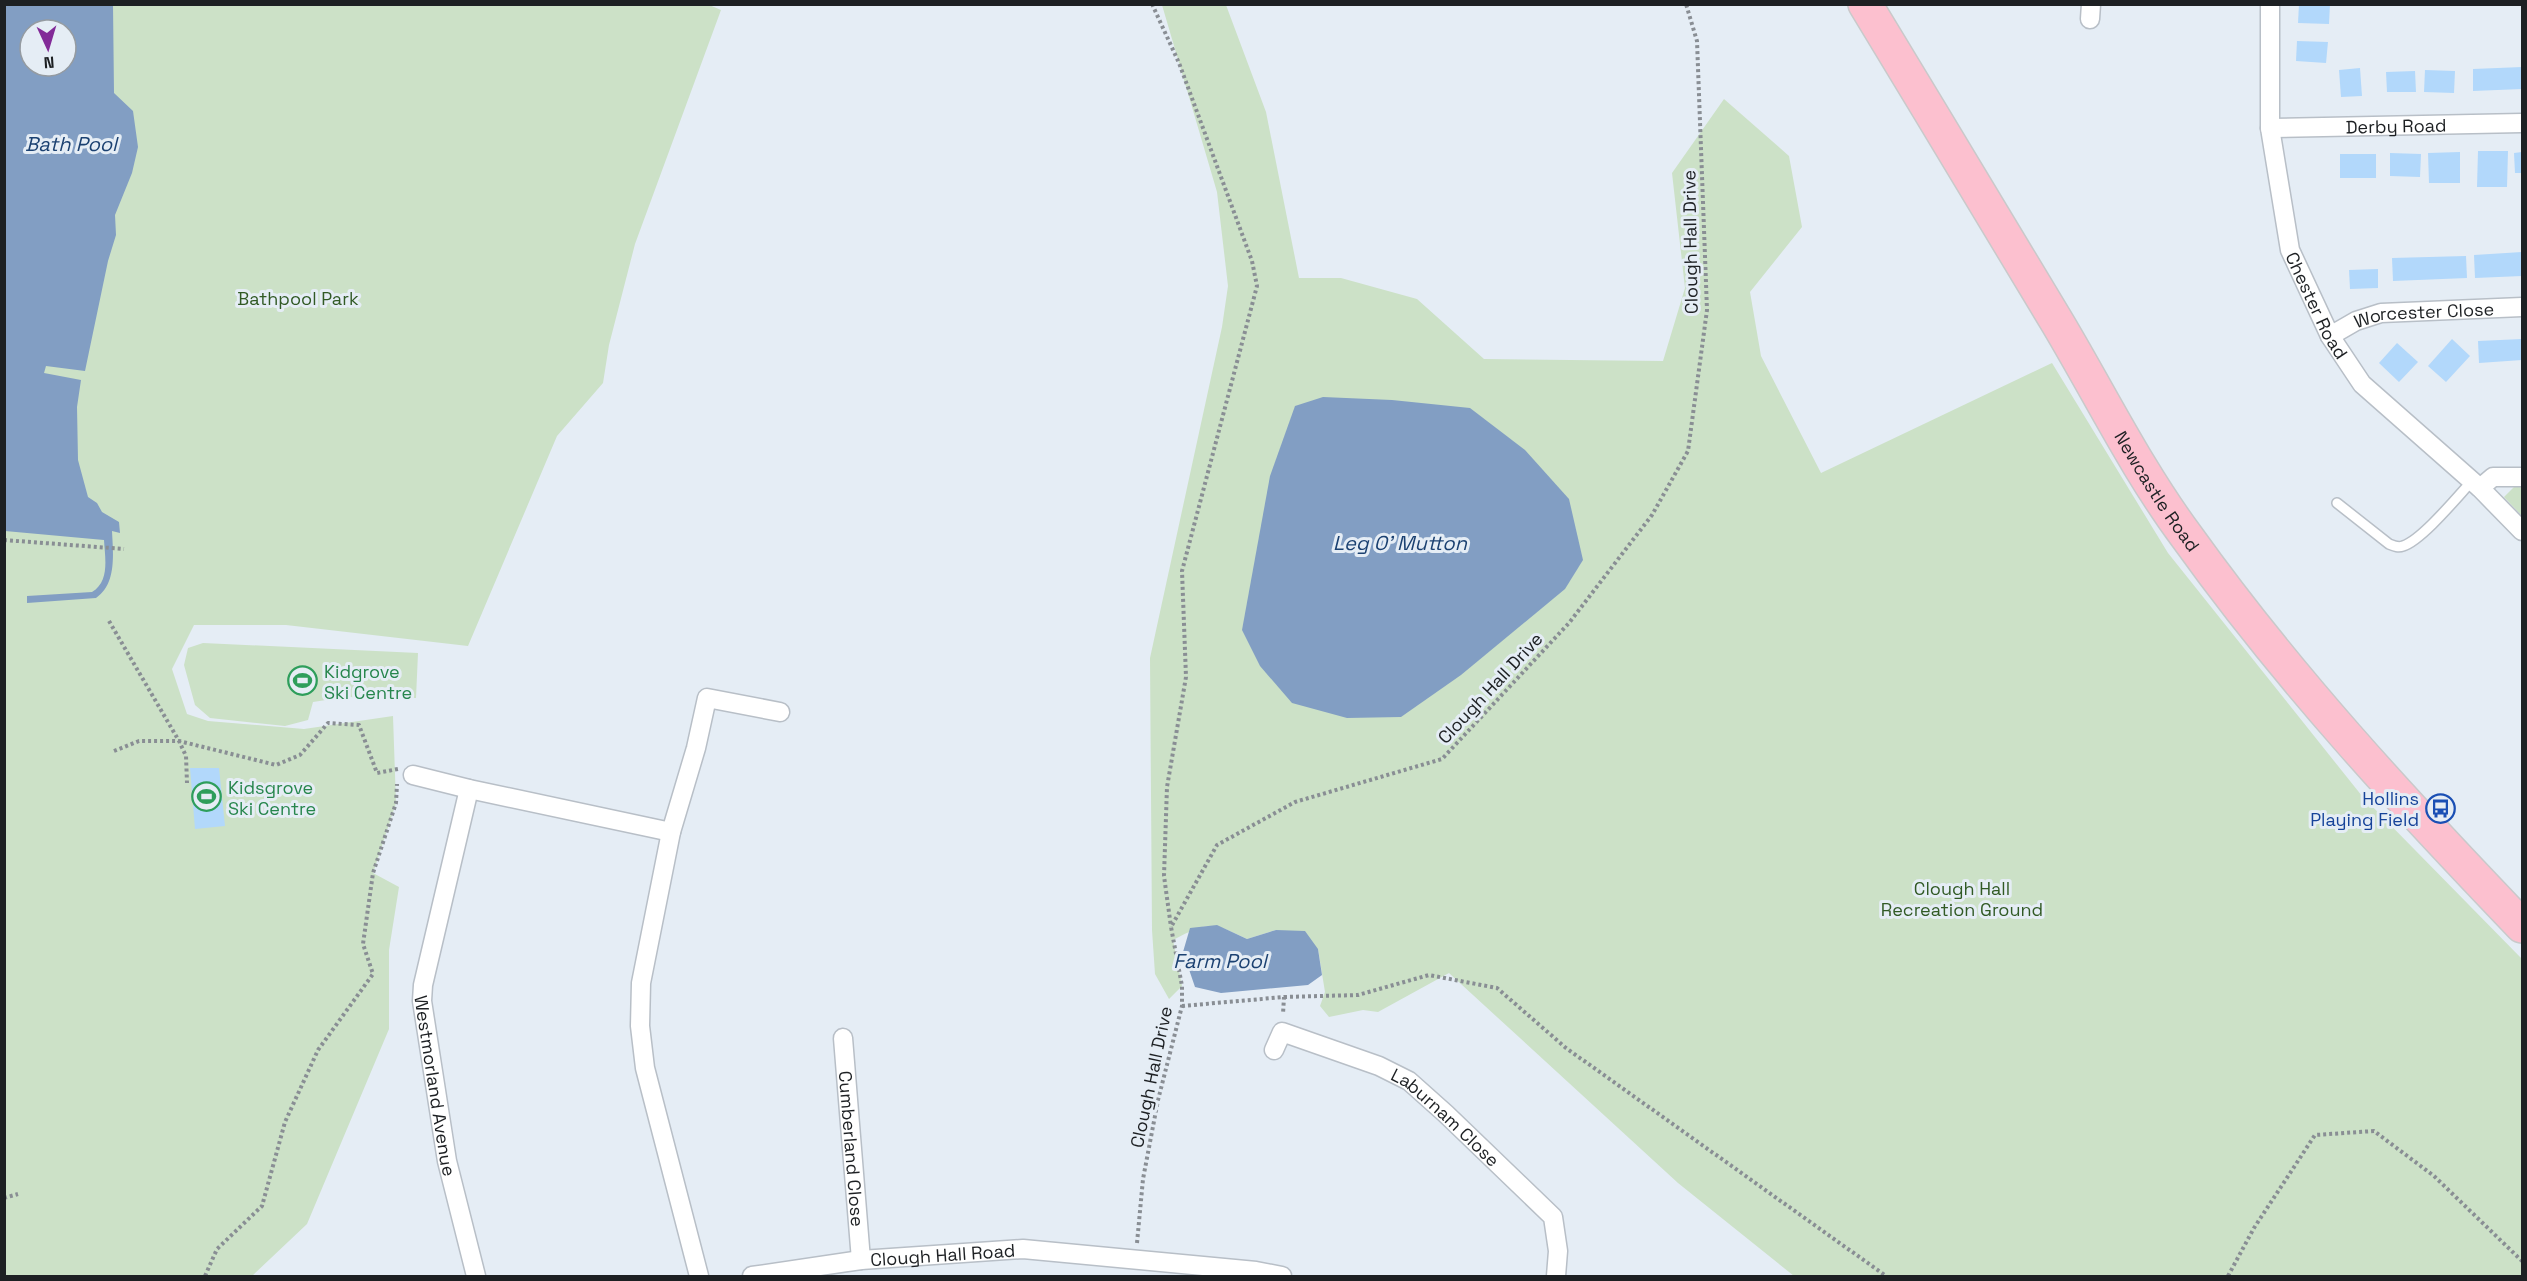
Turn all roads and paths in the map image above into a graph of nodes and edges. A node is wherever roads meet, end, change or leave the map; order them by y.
1 (1152, 4) edge
2 (1686, 4) edge
3 (1865, 4) edge
4 (2270, 4) edge
5 (2523, 123) edge
6 (2270, 128) junction
7 (2523, 307) edge
8 (2330, 336) junction
9 (2523, 477) edge
10 (2476, 484) junction
11 (2337, 503) dead end
12 (2523, 531) edge
13 (4, 540) edge
14 (124, 549) dead end
15 (109, 621) dead end
16 (780, 712) dead end
17 (179, 741) junction
18 (114, 751) dead end
19 (405, 772) junction
20 (187, 783) dead end
21 (469, 789) junction
22 (671, 832) junction
23 (2523, 926) edge
24 (1171, 927) junction
25 (1284, 997) junction
26 (1182, 1006) junction
27 (1282, 1032) junction
28 (843, 1038) dead end
29 (1274, 1050) dead end
30 (18, 1194) dead end
31 (4, 1198) edge
32 (861, 1260) junction
33 (2523, 1261) edge
34 (1134, 1269) edge
35 (205, 1276) edge
36 (476, 1276) edge
37 (699, 1276) edge
38 (752, 1276) edge
39 (1282, 1276) edge
40 (1556, 1276) edge
41 (1886, 1276) edge
42 (2228, 1276) edge

1 - 24 path
2 - 24 path, Clough Hall Drive
3 - 23 highway, Newcastle Road
4 - 6 street, Chester Road
5 - 6 street, Derby Road
6 - 8 street, Chester Road
7 - 8 street, Worcester Close
8 - 10 street, Chester Road
9 - 10 street
10 - 11 lane
10 - 12 street, Chester Road
13 - 14 path
15 - 17 path
16 - 22 street
17 - 18 path
17 - 19 path
17 - 20 path
19 - 21 street
19 - 35 path
21 - 22 street
21 - 36 street, Westmorland Avenue
22 - 37 street
24 - 26 path, Clough Hall Drive
25 - 26 path
25 - 27 path
25 - 41 path
26 - 34 path, Clough Hall Drive
27 - 29 street
27 - 40 street, Laburnam Close
28 - 32 street, Cumberland Close
30 - 31 path
32 - 34 street, Clough Hall Road
32 - 38 street, Clough Hall Road
33 - 42 path
34 - 39 street, Clough Hall Road

